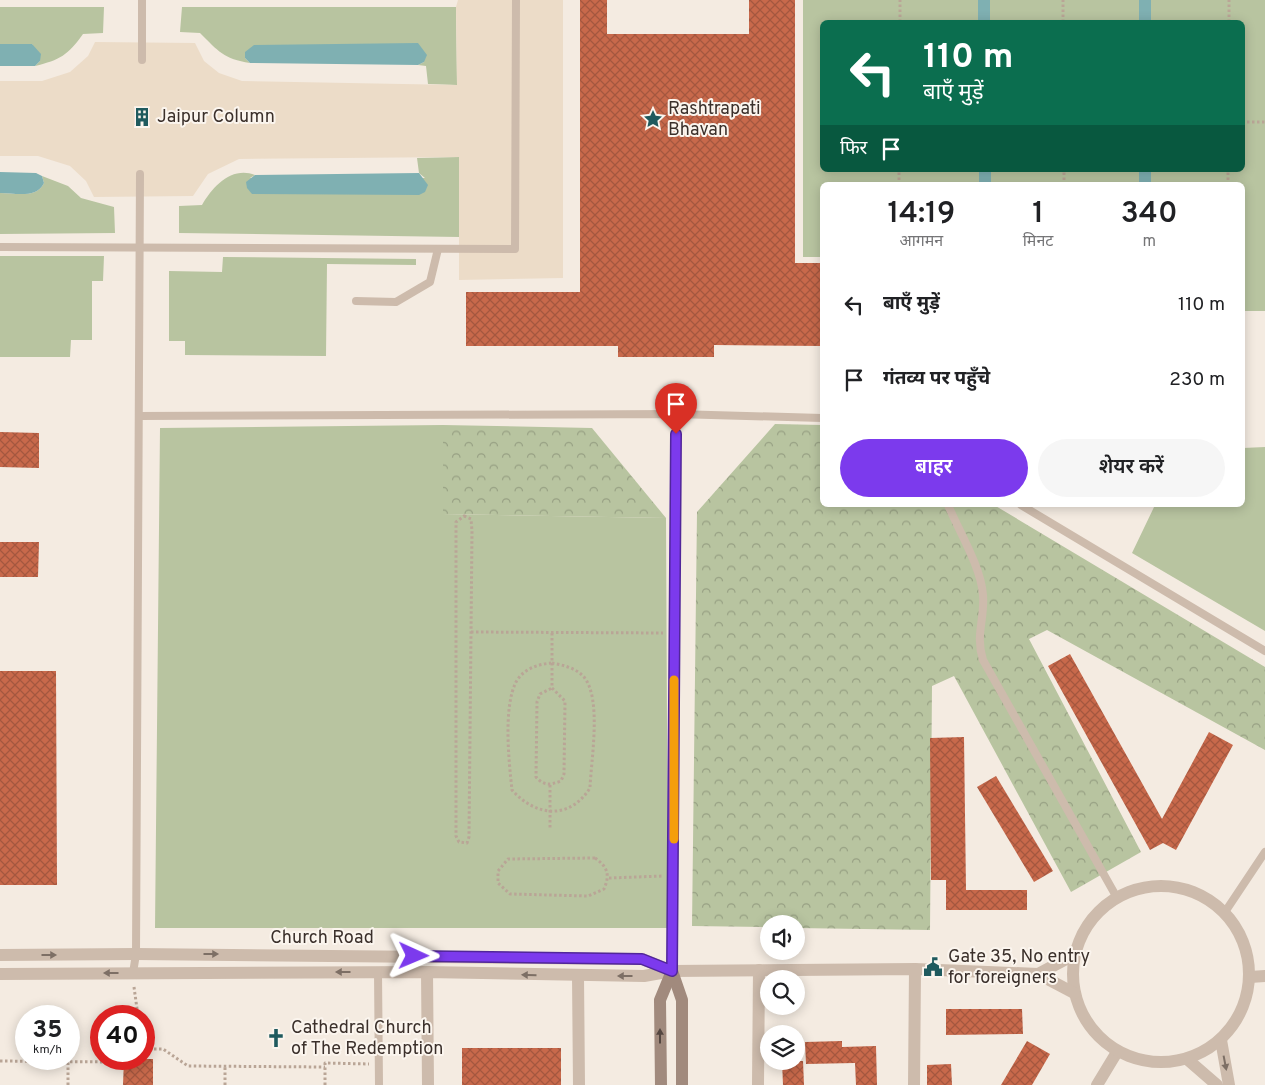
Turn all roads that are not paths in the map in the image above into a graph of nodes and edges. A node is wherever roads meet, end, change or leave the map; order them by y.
1 (142, 0) edge
2 (516, 0) edge
3 (142, 60) dead end
4 (140, 174) dead end
5 (0, 246) edge
6 (140, 247) junction
7 (438, 249) junction
8 (356, 301) dead end
9 (676, 414) junction
10 (139, 416) junction
11 (820, 418) edge
12 (949, 507) edge
13 (1024, 507) edge
14 (1265, 651) edge
15 (1265, 852) edge
16 (1116, 896) junction
17 (1225, 912) junction
18 (136, 954) junction
19 (0, 955) edge
20 (363, 956) junction
21 (1072, 956) junction
22 (915, 969) junction
23 (759, 970) junction
24 (672, 971) junction
25 (364, 972) junction
26 (378, 972) junction
27 (427, 972) junction
28 (0, 974) edge
29 (132, 974) junction
30 (1038, 974) junction
31 (578, 976) junction
32 (1265, 976) edge
33 (1250, 977) junction
34 (1074, 993) junction
35 (1221, 1040) junction
36 (1117, 1052) junction
37 (1187, 1059) junction
38 (380, 1085) edge
39 (428, 1085) edge
40 (579, 1085) edge
41 (661, 1085) edge
42 (682, 1085) edge
43 (758, 1085) edge
44 (914, 1085) edge
45 (1097, 1085) edge
46 (1217, 1085) edge
47 (1230, 1085) edge

1 - 3 lane
2 - 7 lane
4 - 6 lane
5 - 6 lane
6 - 7 lane
6 - 10 lane
7 - 8 lane
9 - 10 lane
9 - 11 lane
9 - 24 lane
10 - 18 lane
12 - 16 lane
13 - 14 lane
15 - 17 lane
16 - 17 street
16 - 21 street
17 - 33 street
19 -> 18 street, Church Road
18 -> 20 street, Church Road
18 - 29 lane
20 - 24 street, Church Road
20 - 25 street
21 - 30 street
21 - 34 street
22 - 23 street, Church Road
22 - 30 street, Church Road
22 - 44 street
23 - 24 street, Church Road
23 - 43 street
24 -> 31 street, Church Road
41 -> 24 main road
24 - 42 main road
25 - 26 street, Church Road
25 -> 29 street, Church Road
26 - 27 street, Church Road
26 - 38 lane
31 -> 27 street, Church Road
27 - 39 street
29 -> 28 street, Church Road
30 - 34 street, Church Road
31 - 40 street
32 - 33 street
33 - 35 street
34 - 36 street
35 - 37 street
35 -> 47 street
36 - 37 street
36 - 45 street
37 - 46 street

